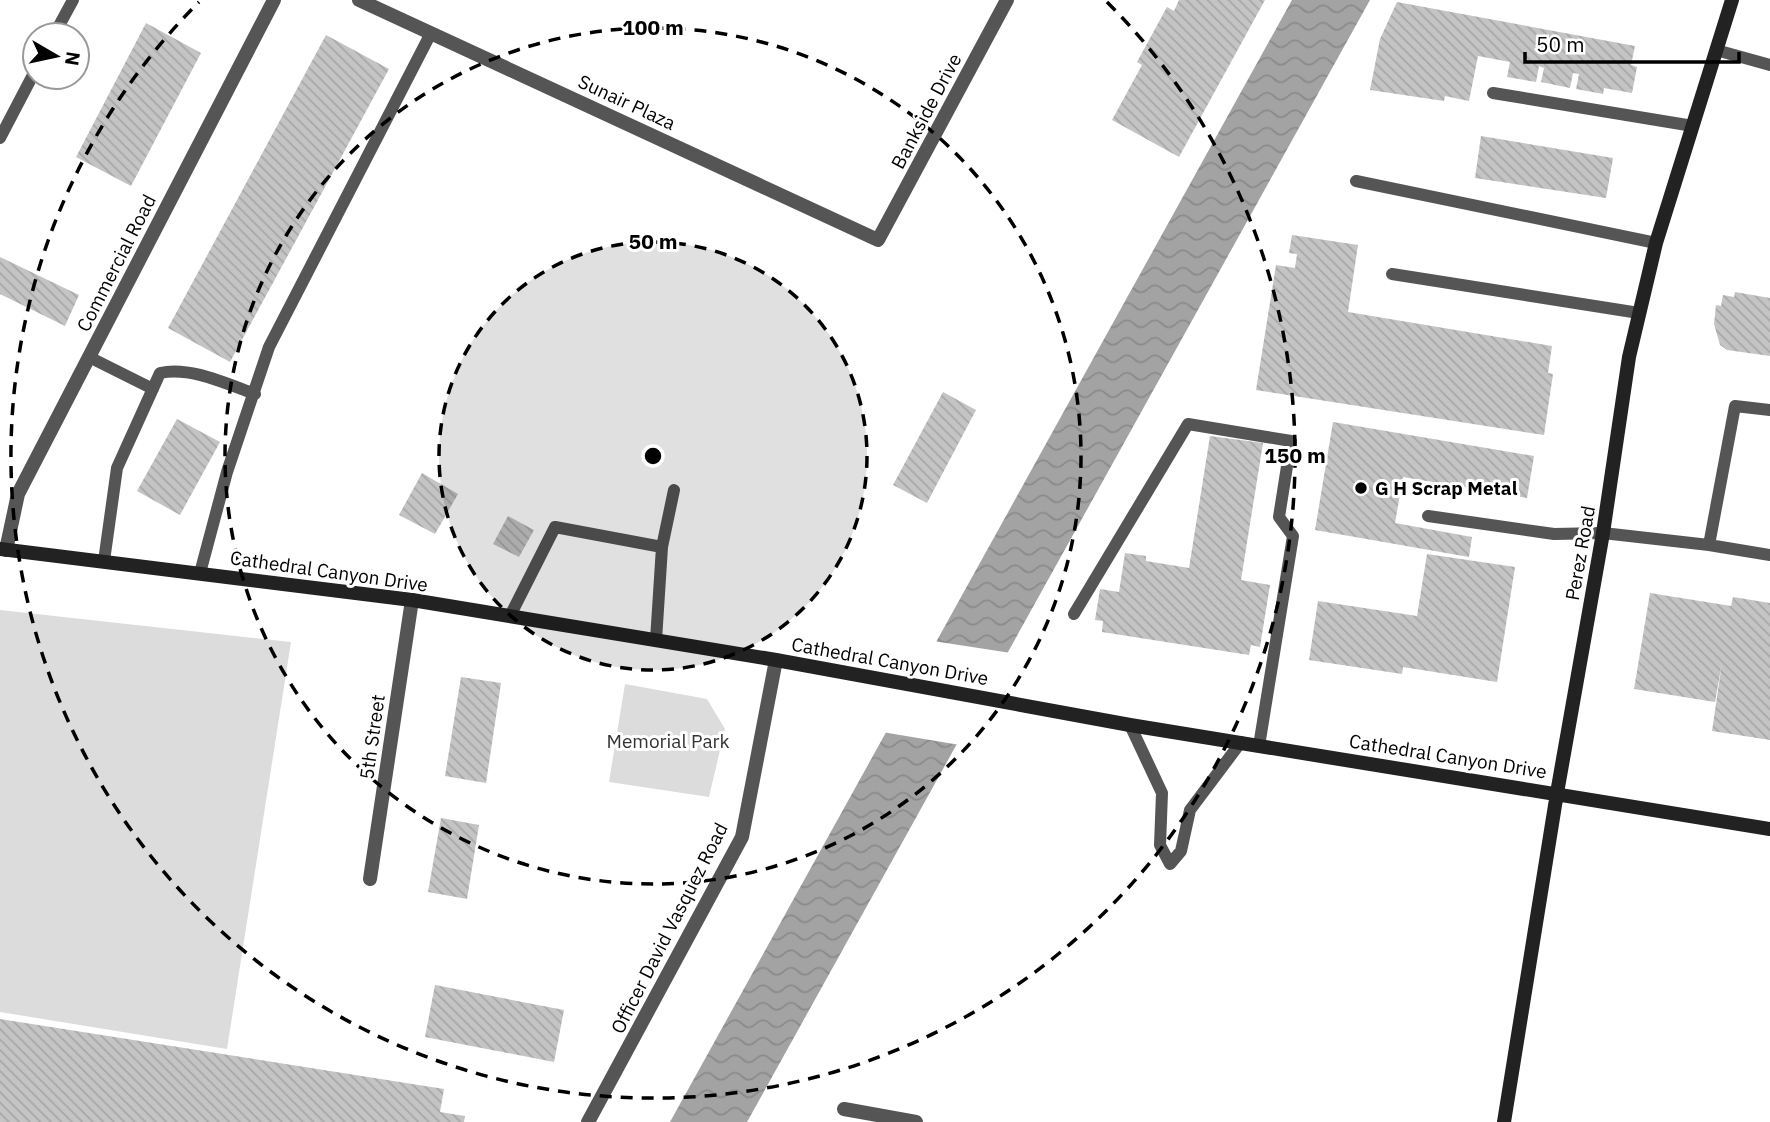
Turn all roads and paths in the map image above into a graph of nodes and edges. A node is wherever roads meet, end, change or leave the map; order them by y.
1 (73, 0) edge
2 (274, 0) edge
3 (359, 0) edge
4 (1007, 0) edge
5 (1732, 0) edge
6 (62, 21) edge
7 (431, 33) junction
8 (1716, 50) junction
9 (1770, 65) edge
10 (25, 91) edge
11 (1493, 93) dead end
12 (1693, 126) junction
13 (0, 138) edge
14 (1356, 181) dead end
15 (878, 240) joint
16 (1656, 243) junction
17 (1392, 274) dead end
18 (1639, 313) junction
19 (89, 357) junction
20 (153, 389) junction
21 (255, 394) junction
22 (1770, 410) edge
23 (674, 490) dead end
24 (1428, 516) dead end
25 (1603, 533) junction
26 (1709, 545) junction
27 (662, 547) junction
28 (3, 549) edge
29 (1770, 555) edge
30 (104, 561) junction
31 (200, 573) junction
32 (412, 600) junction
33 (1074, 614) dead end
34 (509, 617) junction
35 (656, 640) junction
36 (776, 660) junction
37 (1130, 725) junction
38 (1241, 742) junction
39 (1259, 746) junction
40 (1557, 793) junction
41 (1770, 830) edge
42 (370, 879) dead end
43 (844, 1109) dead end
44 (588, 1122) edge
45 (916, 1122) edge
46 (1504, 1122) edge

1 - 6 lane
2 - 19 street, Commercial Road
3 - 7 street, Sunair Plaza
4 - 15 street, Bankside Drive
5 - 8 street, Perez Road
7 - 15 street, Sunair Plaza
7 - 21 lane
8 - 9 lane
8 - 12 street, Perez Road
10 - 13 lane
11 - 12 lane
12 - 16 street, Perez Road
14 - 16 lane
16 - 18 street, Perez Road
17 - 18 lane
18 - 25 street, Perez Road
19 - 20 lane
19 - 28 street, Commercial Road
20 - 21 lane
20 - 30 lane
21 - 31 lane
22 - 26 lane
23 - 27 lane
24 - 25 lane
25 - 26 lane
25 - 40 street, Perez Road
26 - 29 lane
27 - 34 lane
27 - 35 lane
28 - 30 street, Cathedral Canyon Drive
30 - 31 street, Cathedral Canyon Drive
31 - 32 street, Cathedral Canyon Drive
32 - 34 street, Cathedral Canyon Drive
32 - 42 street, 5th Street
33 - 39 lane
34 - 35 street, Cathedral Canyon Drive
35 - 36 street, Cathedral Canyon Drive
36 - 37 street, Cathedral Canyon Drive
36 - 44 street, Officer David Vasquez Road
37 - 38 street, Cathedral Canyon Drive
37 - 38 lane
38 - 39 street, Cathedral Canyon Drive
39 - 40 street, Cathedral Canyon Drive
40 - 41 street, Cathedral Canyon Drive
40 - 46 street, Perez Road
43 - 45 street

